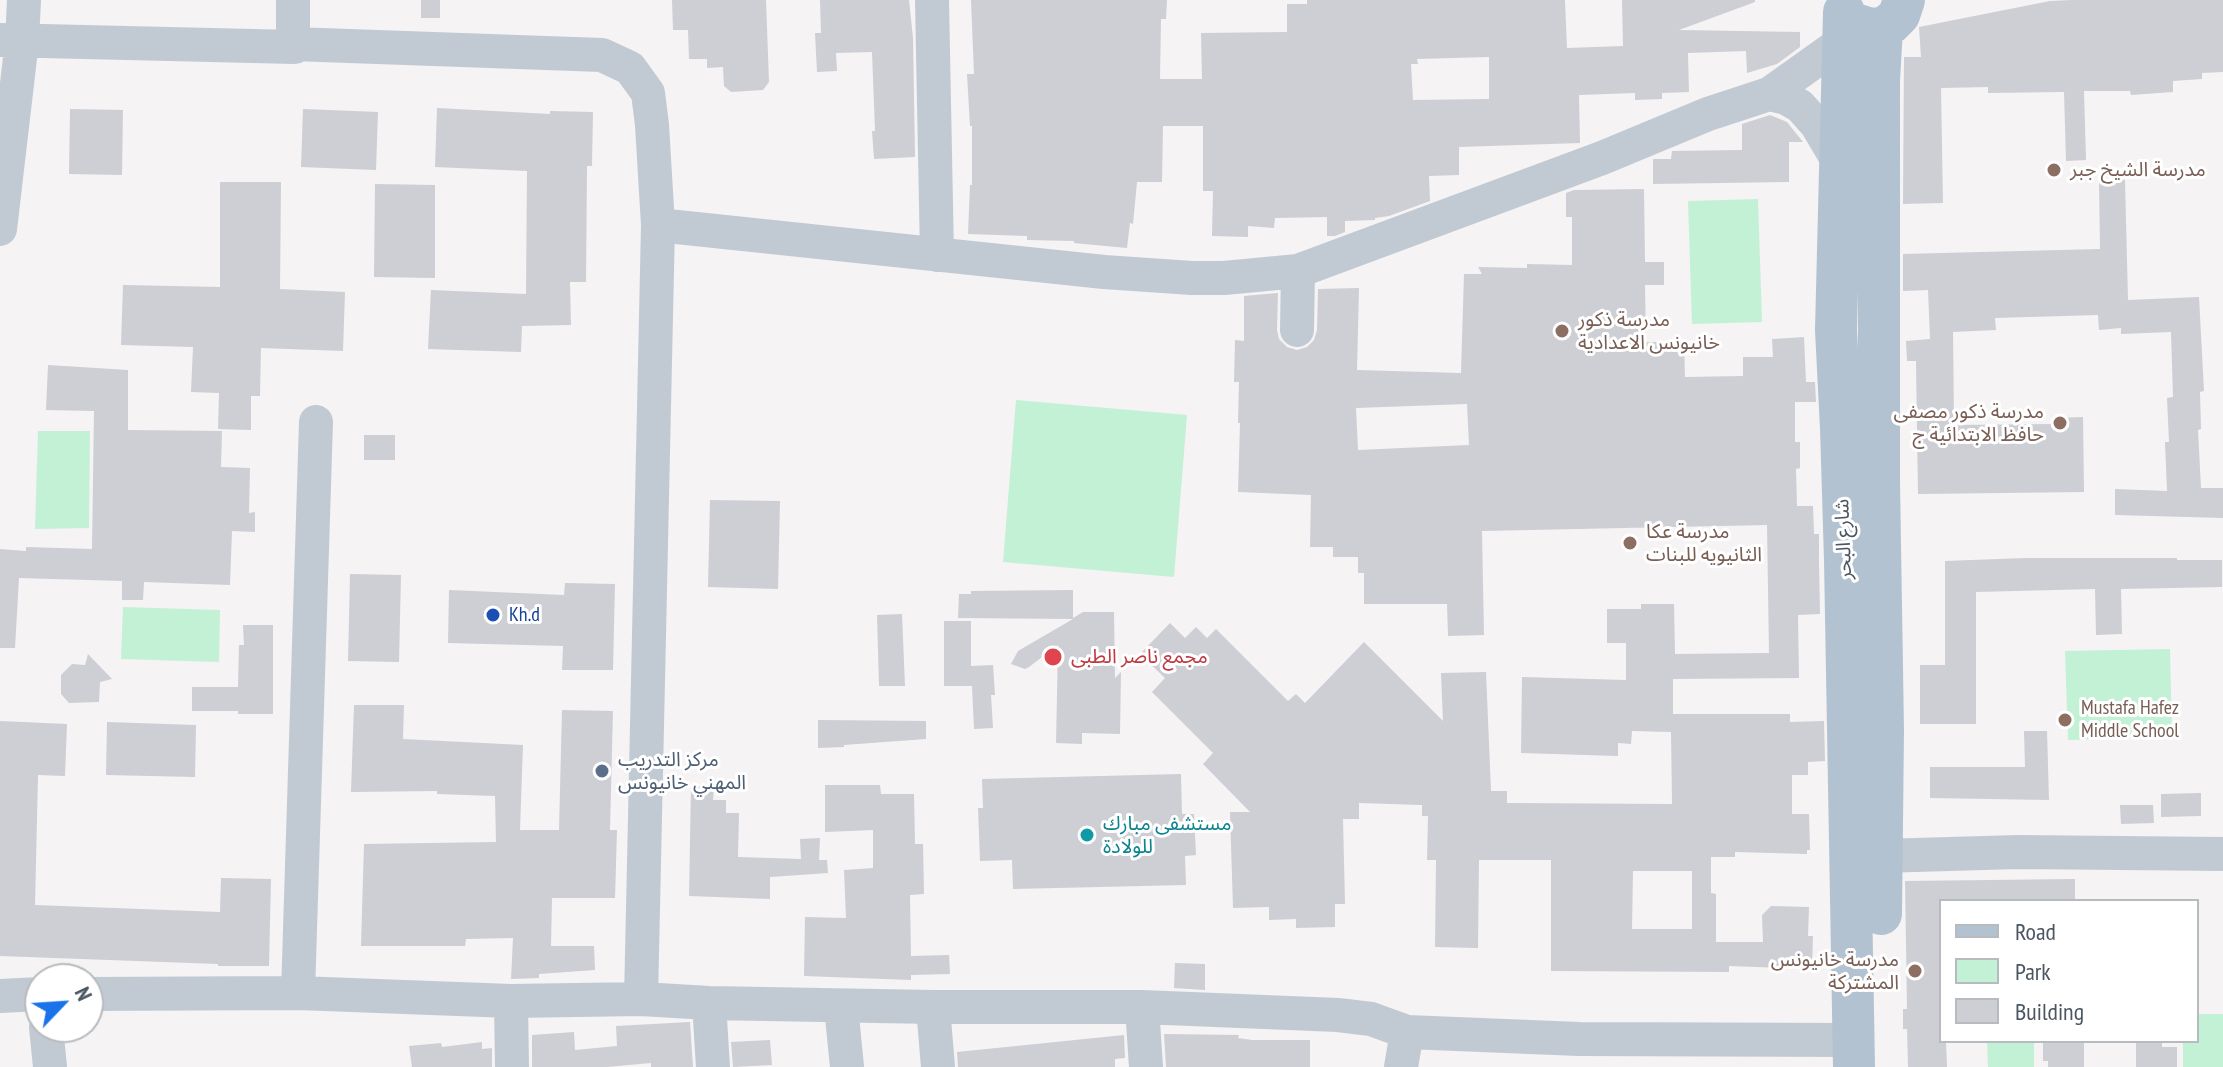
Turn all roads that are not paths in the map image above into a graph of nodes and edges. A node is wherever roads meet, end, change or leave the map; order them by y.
1 (24, 0) edge
2 (293, 0) edge
3 (932, 0) edge
4 (1893, 14) edge
5 (1842, 18) edge
6 (7, 33) edge
7 (293, 44) junction
8 (1769, 94) junction
9 (1840, 164) junction
10 (658, 225) junction
11 (0, 229) edge
12 (937, 255) junction
13 (1298, 271) junction
14 (1297, 330) dead end
15 (316, 422) dead end
16 (2223, 854) edge
17 (1881, 856) junction
18 (298, 993) junction
19 (104, 994) edge
20 (24, 995) edge
21 (0, 996) edge
22 (641, 999) junction
23 (511, 1001) junction
24 (709, 1003) junction
25 (841, 1006) junction
26 (933, 1007) junction
27 (1142, 1007) junction
28 (1407, 1032) junction
29 (48, 1043) edge
30 (1863, 1058) edge
31 (50, 1067) edge
32 (512, 1067) edge
33 (713, 1067) edge
34 (847, 1067) edge
35 (938, 1067) edge
36 (1146, 1067) edge
37 (1401, 1067) edge

1 - 6 street
2 - 7 street
3 - 12 street
4 - 5 main road
4 - 17 main road, شارع البحر
5 - 8 street
5 - 9 main road, شارع البحر
6 - 7 street
6 - 11 street
7 - 10 street
8 - 9 street
8 - 13 street
9 - 30 main road, شارع البحر
10 - 12 street
10 - 22 street
12 - 13 street
13 - 14 street
15 - 18 street
16 - 17 street
17 - 30 main road, شارع البحر
18 - 19 street
18 - 23 street
20 - 21 street
22 - 23 street
22 - 24 street
23 - 32 street
24 - 25 street
24 - 33 street
25 - 26 street
25 - 34 street
26 - 27 street
26 - 35 street
27 - 28 street
27 - 36 street
28 - 30 street
28 - 37 street
29 - 31 street

